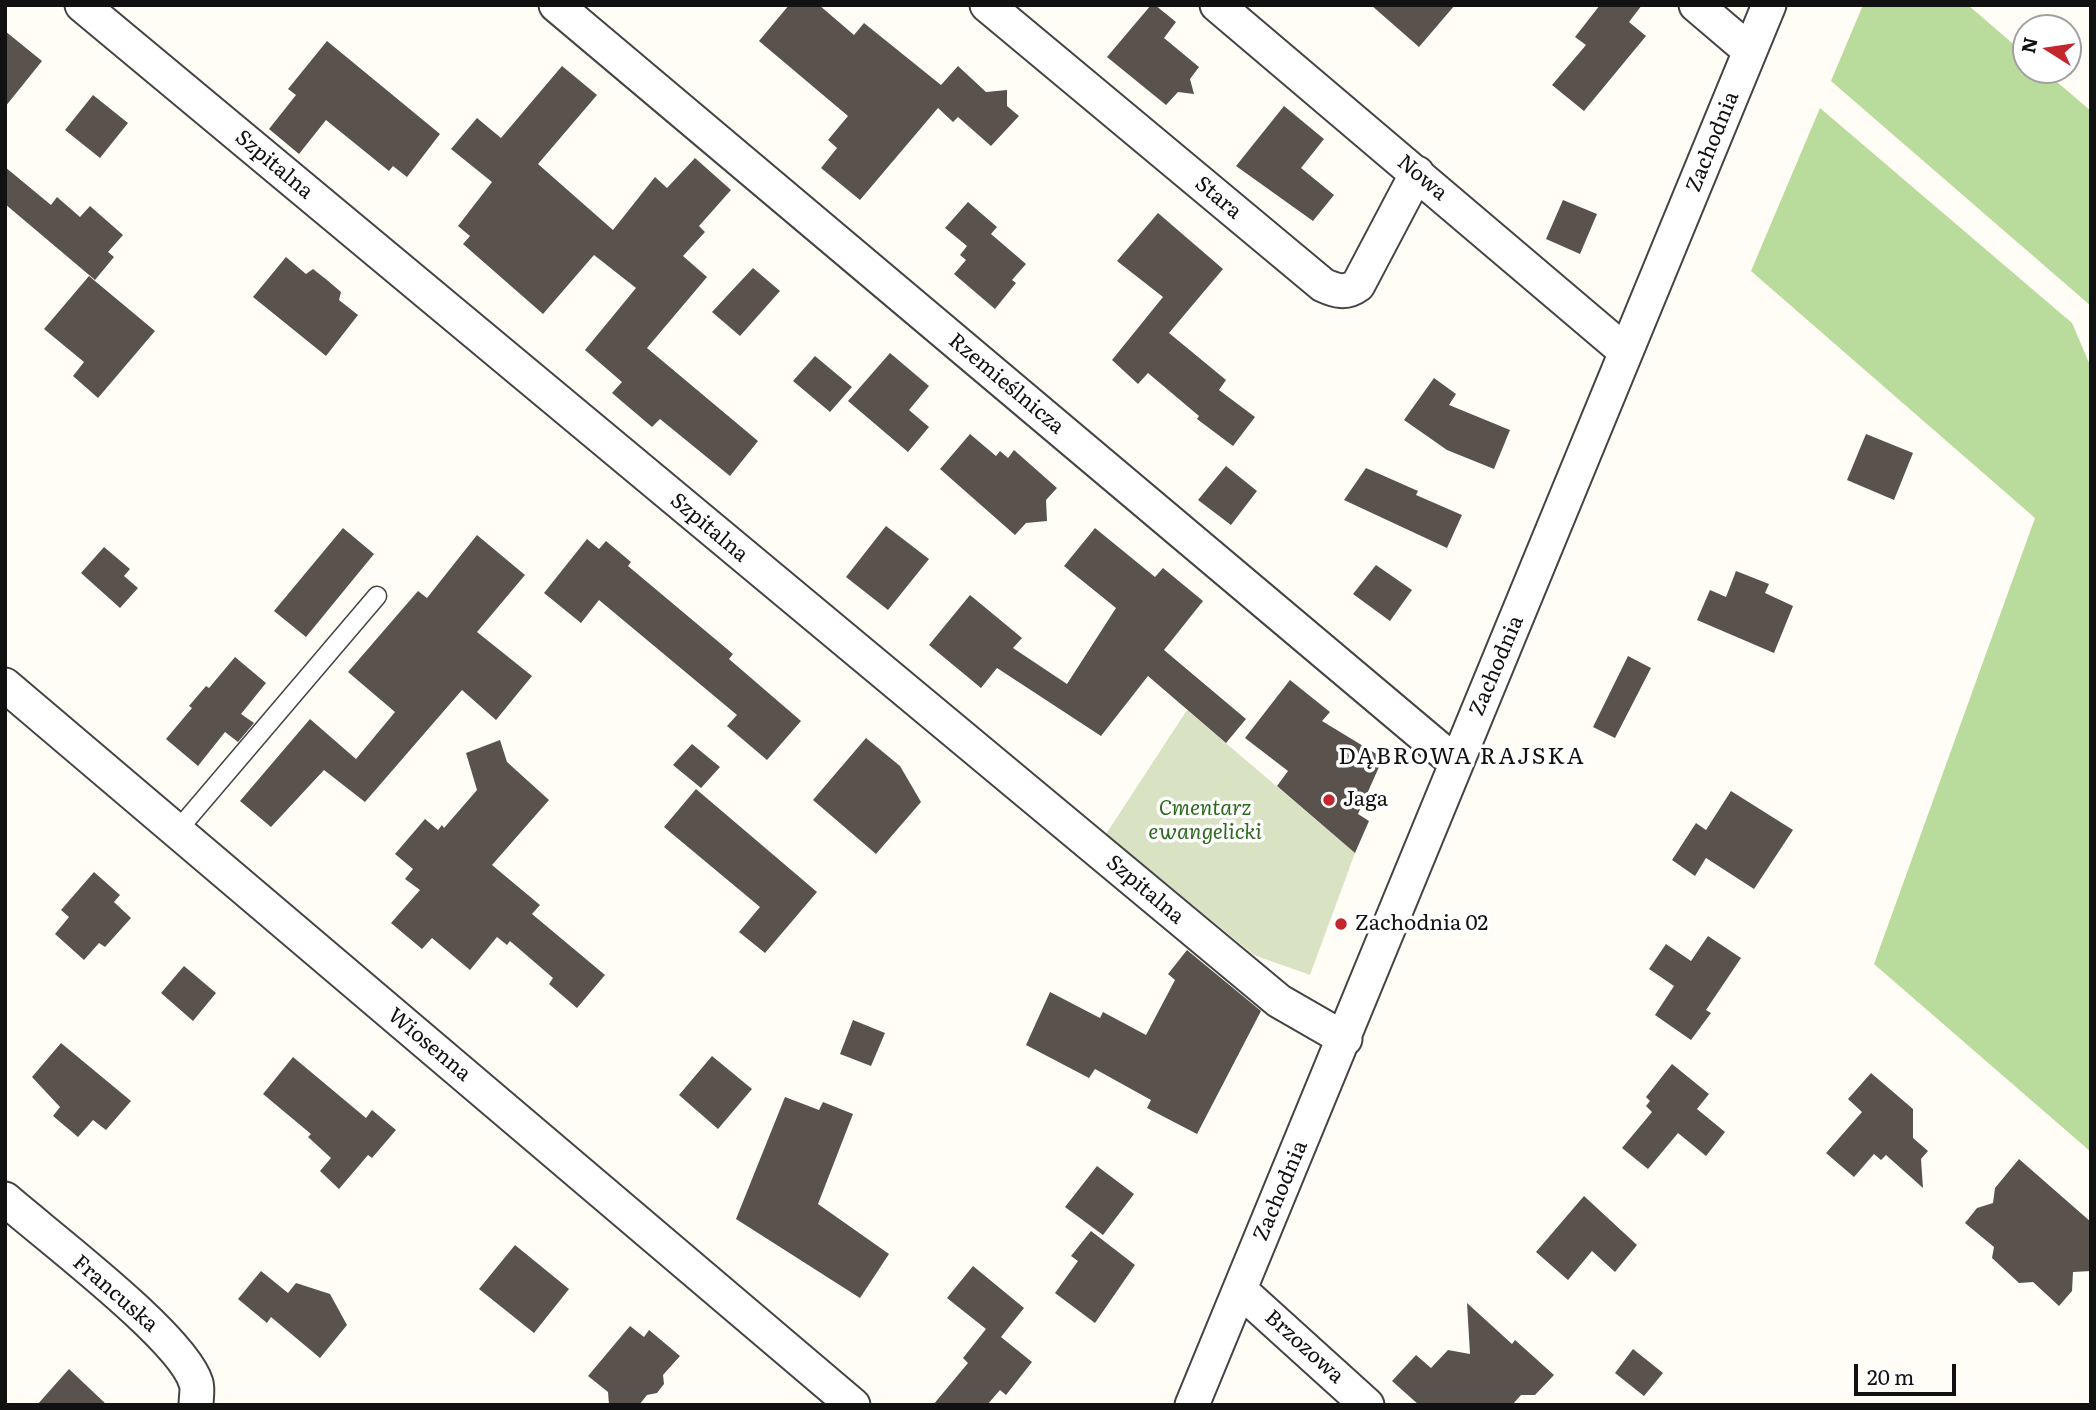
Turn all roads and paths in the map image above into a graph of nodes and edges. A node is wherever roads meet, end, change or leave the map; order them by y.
1 (82, 5) edge
2 (556, 5) edge
3 (988, 5) edge
4 (1217, 5) edge
5 (1696, 5) edge
6 (1769, 5) edge
7 (1750, 51) junction
8 (1417, 173) junction
9 (1626, 352) junction
10 (377, 596) dead end
11 (5, 685) edge
12 (1456, 763) junction
13 (177, 831) junction
14 (1345, 1039) junction
15 (5, 1199) edge
16 (1240, 1290) junction
17 (196, 1405) edge
18 (853, 1405) edge
19 (1192, 1405) edge
20 (1367, 1405) edge

1 - 14 street, Szpitalna
2 - 12 street, Rzemieślnicza
3 - 8 street, Stara
4 - 8 street, Nowa
5 - 7 street
6 - 7 street, Zachodnia
7 - 9 street, Zachodnia
8 - 9 street, Nowa
9 - 12 street, Zachodnia
10 - 13 lane
11 - 13 street, Wiosenna
12 - 14 street, Zachodnia
13 - 18 street, Wiosenna
14 - 16 street, Zachodnia
15 - 17 street, Francuska
16 - 19 street, Zachodnia
16 - 20 street, Brzozowa

